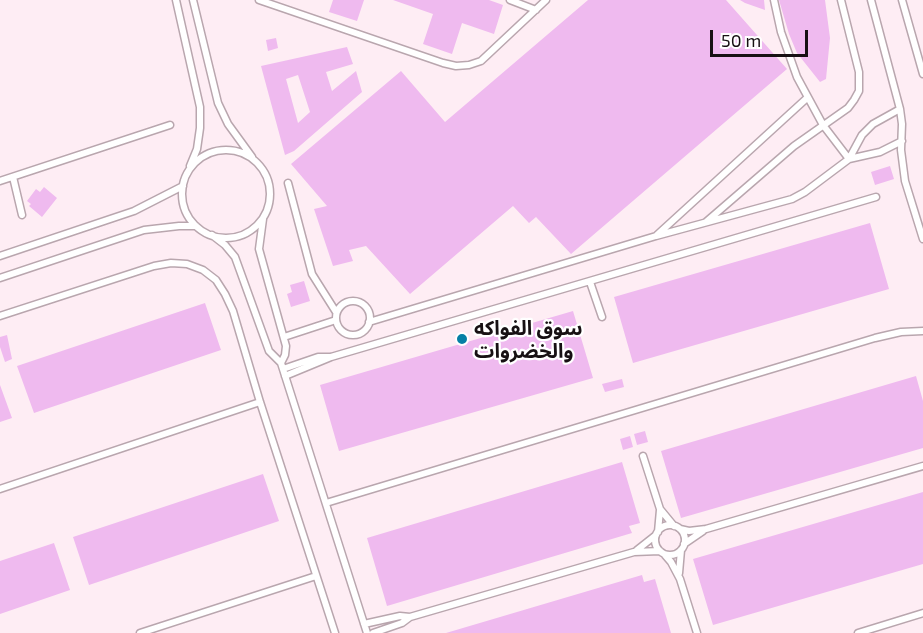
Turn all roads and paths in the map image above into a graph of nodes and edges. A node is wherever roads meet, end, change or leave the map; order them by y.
1 (176, 0) edge
2 (193, 0) edge
3 (259, 0) edge
4 (285, 0) edge
5 (510, 0) edge
6 (546, 0) edge
7 (774, 0) edge
8 (841, 0) edge
9 (871, 0) edge
10 (902, 0) edge
11 (282, 8) junction
12 (536, 10) junction
13 (923, 74) edge
14 (807, 98) junction
15 (900, 109) junction
16 (170, 125) dead end
17 (823, 125) junction
18 (902, 141) junction
19 (254, 159) junction
20 (849, 159) junction
21 (190, 169) junction
22 (13, 177) junction
23 (0, 181) edge
24 (288, 183) dead end
25 (183, 186) junction
26 (876, 197) dead end
27 (22, 216) dead end
28 (263, 219) junction
29 (705, 223) junction
30 (196, 226) junction
31 (212, 235) junction
32 (656, 236) junction
33 (923, 239) edge
34 (0, 256) edge
35 (0, 278) edge
36 (590, 282) junction
37 (0, 316) edge
38 (336, 316) junction
39 (602, 317) dead end
40 (369, 322) junction
41 (923, 331) edge
42 (284, 337) junction
43 (283, 369) junction
44 (260, 402) junction
45 (643, 456) dead end
46 (923, 466) edge
47 (0, 489) edge
48 (326, 503) junction
49 (660, 509) junction
50 (677, 528) junction
51 (706, 529) junction
52 (657, 534) junction
53 (683, 547) junction
54 (634, 552) junction
55 (663, 553) junction
56 (316, 576) junction
57 (680, 579) junction
58 (923, 613) edge
59 (410, 617) junction
60 (364, 624) junction
61 (140, 633) edge
62 (335, 633) edge
63 (367, 633) edge
64 (373, 633) edge
65 (697, 633) edge
66 (858, 633) edge

1 - 21 lane
2 - 19 lane
3 - 11 lane
4 - 11 lane
5 - 12 lane
6 - 12 lane
7 - 14 lane
8 - 17 lane
9 - 15 lane
10 - 13 lane
11 - 12 lane
14 - 17 lane
14 - 32 lane
15 - 18 lane
15 - 20 lane
16 - 22 lane
17 - 20 lane
17 - 29 lane
18 - 20 lane
18 - 33 lane
19 - 21 lane
19 - 28 lane
20 - 29 lane
21 - 25 lane
22 - 23 lane
22 - 27 lane
24 - 38 lane
25 - 30 lane
25 - 34 lane
26 - 36 lane
28 - 31 lane
28 - 42 lane
29 - 32 lane
30 - 31 lane
30 - 35 lane
31 - 43 lane
32 - 40 lane
36 - 39 lane
36 - 43 lane
37 - 44 lane
38 - 40 lane
38 - 40 lane
38 - 42 lane
41 - 48 lane
42 - 43 lane
43 - 48 lane
44 - 47 lane
44 - 56 lane
45 - 49 lane
46 - 51 lane
48 - 60 lane
49 - 50 lane
49 - 52 lane
50 - 51 lane
50 - 52 lane
50 - 53 lane
51 - 53 lane
52 - 54 lane
52 - 55 lane
53 - 55 lane
53 - 57 lane
54 - 55 lane
54 - 59 lane
55 - 57 lane
56 - 61 lane
56 - 62 lane
57 - 65 lane
58 - 66 lane
59 - 60 lane
59 - 64 lane
60 - 63 lane

